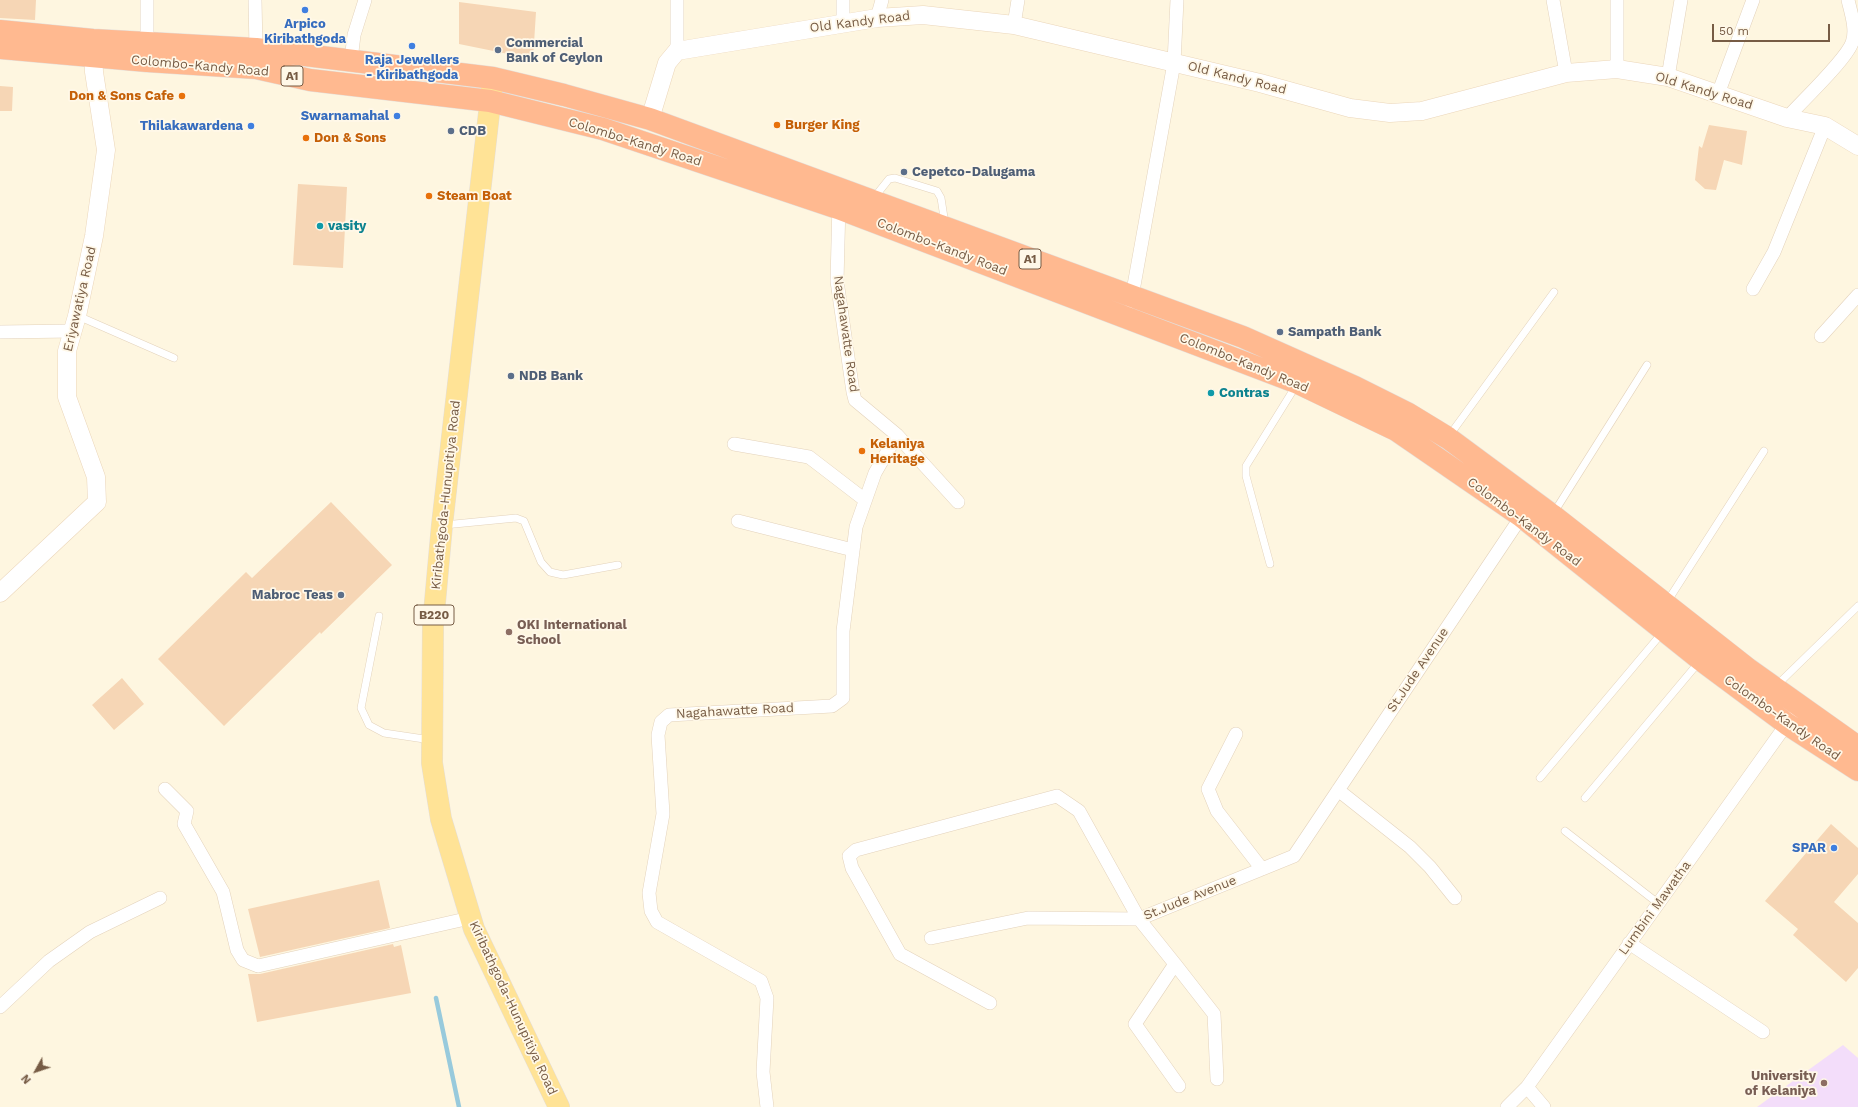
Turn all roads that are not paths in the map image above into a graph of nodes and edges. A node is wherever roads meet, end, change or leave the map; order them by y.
1 (147, 0) edge
2 (255, 0) edge
3 (364, 0) edge
4 (677, 0) edge
5 (843, 0) edge
6 (882, 0) edge
7 (1018, 0) edge
8 (1178, 0) edge
9 (1553, 0) edge
10 (1617, 0) edge
11 (1681, 0) edge
12 (1753, 0) edge
13 (1848, 0) edge
14 (924, 7) edge
15 (877, 18) junction
16 (843, 24) junction
17 (1014, 25) junction
18 (0, 31) edge
19 (147, 43) junction
20 (0, 48) edge
21 (93, 48) junction
22 (256, 49) junction
23 (677, 51) junction
24 (351, 60) junction
25 (1174, 63) junction
26 (1617, 69) junction
27 (1566, 73) junction
28 (1668, 77) junction
29 (493, 78) junction
30 (1718, 94) junction
31 (490, 101) junction
32 (1787, 118) junction
33 (650, 119) junction
34 (1825, 126) junction
35 (1858, 146) edge
36 (839, 199) junction
37 (872, 201) junction
38 (945, 228) junction
39 (1754, 289) dead end
40 (1554, 292) dead end
41 (1858, 295) edge
42 (1133, 296) junction
43 (1128, 317) junction
44 (75, 324) junction
45 (0, 332) edge
46 (1821, 336) dead end
47 (174, 358) dead end
48 (1647, 365) dead end
49 (1298, 383) junction
50 (897, 435) junction
51 (1448, 438) junction
52 (734, 444) dead end
53 (1764, 451) dead end
54 (865, 500) junction
55 (958, 502) dead end
56 (1527, 508) junction
57 (1552, 515) junction
58 (738, 521) dead end
59 (442, 525) junction
60 (853, 550) junction
61 (1270, 564) dead end
62 (618, 565) dead end
63 (0, 593) edge
64 (1665, 606) junction
65 (1858, 606) edge
66 (379, 616) dead end
67 (1664, 630) junction
68 (1701, 660) junction
69 (1774, 688) junction
70 (1800, 707) junction
71 (1787, 724) junction
72 (1236, 734) dead end
73 (432, 740) junction
74 (1858, 747) edge
75 (1858, 770) edge
76 (1540, 778) dead end
77 (165, 790) dead end
78 (1338, 790) junction
79 (1585, 798) dead end
80 (1565, 831) dead end
81 (1262, 869) junction
82 (160, 898) dead end
83 (1455, 898) dead end
84 (1659, 904) junction
85 (470, 918) junction
86 (1139, 919) junction
87 (931, 938) dead end
88 (1629, 943) junction
89 (1175, 964) junction
90 (990, 1003) dead end
91 (0, 1007) edge
92 (1762, 1032) dead end
93 (1217, 1079) dead end
94 (1179, 1086) dead end
95 (1527, 1087) junction
96 (559, 1107) edge
97 (767, 1107) edge
98 (1507, 1107) edge
99 (1544, 1107) edge

1 - 19 street
2 - 22 street
3 - 24 street
4 - 23 street
5 - 16 street
6 - 15 street
7 - 17 street
8 - 25 street
9 - 27 street
10 - 26 street
11 - 28 street
12 - 30 street
13 - 32 street
14 - 15 street, Old Kandy Road
14 - 17 street, Old Kandy Road
15 - 16 street, Old Kandy Road
16 - 23 street, Old Kandy Road
17 - 25 street, Old Kandy Road
18 - 21 highway, Colombo-Kandy Road / A1
19 - 21 highway, Colombo-Kandy Road / A1
19 - 22 highway, Colombo-Kandy Road / A1
20 - 21 highway, Colombo-Kandy Road / A1
21 - 31 highway, Colombo-Kandy Road / A1
21 - 44 street, Eriyawatiya Road
22 - 24 highway, Colombo-Kandy Road / A1
23 - 33 street
24 - 29 highway, Colombo-Kandy Road / A1
25 - 27 street, Old Kandy Road
25 - 42 street
26 - 27 street, Old Kandy Road
26 - 28 street, Old Kandy Road
28 - 30 street, Old Kandy Road
29 - 31 main road, Kiribathgoda-Hunupitiya Road
29 - 33 highway, Colombo-Kandy Road / A1
30 - 32 street, Old Kandy Road
31 - 36 highway, Colombo-Kandy Road / A1
31 - 59 main road, Kiribathgoda-Hunupitiya Road / B220
32 - 34 street, Old Kandy Road
33 - 36 highway, Colombo-Kandy Road / A1
34 - 35 street, Old Kandy Road
34 - 39 street
36 - 37 highway, Colombo-Kandy Road / A1
36 - 43 highway, Colombo-Kandy Road / A1
36 - 50 street, Nagahawatte Road
37 - 38 highway, Colombo-Kandy Road / A1
37 - 38 lane
38 - 42 highway, Colombo-Kandy Road / A1
40 - 51 lane
41 - 46 street
42 - 43 street
42 - 51 highway, Colombo-Kandy Road / A1
43 - 49 highway, Colombo-Kandy Road / A1
44 - 45 street
44 - 47 lane
44 - 63 street, Eriyawatiya Road
48 - 57 lane
49 - 56 highway, Colombo-Kandy Road / A1
49 - 61 lane
50 - 54 street, Nagahawatte Road
50 - 55 street, Nagahawatte Road
51 - 56 highway, Colombo-Kandy Road / A1
52 - 54 street
53 - 64 lane
54 - 60 street, Nagahawatte Road
56 - 57 highway, Colombo-Kandy Road / A1
56 - 67 highway, Colombo-Kandy Road / A1
56 - 78 street, St.Jude Avenue
57 - 64 highway, Colombo-Kandy Road / A1
58 - 60 street
59 - 62 lane
59 - 73 main road, Kiribathgoda-Hunupitiya Road / B220
60 - 97 street, Nagahawatte Road
64 - 69 highway, Colombo-Kandy Road / A1
65 - 69 lane
66 - 73 lane
67 - 68 highway, Colombo-Kandy Road / A1
67 - 76 lane
68 - 71 highway, Colombo-Kandy Road / A1
68 - 79 lane
69 - 70 highway, Colombo-Kandy Road / A1
70 - 71 street, Lumbini Mawatha
70 - 74 highway, Colombo-Kandy Road / A1
71 - 75 highway, Colombo-Kandy Road / A1
71 - 84 street, Lumbini Mawatha
72 - 81 street
73 - 85 main road, Kiribathgoda-Hunupitiya Road / B220
77 - 85 street
78 - 81 street, St.Jude Avenue
78 - 83 street
80 - 84 lane
81 - 86 street, St.Jude Avenue
82 - 91 street
84 - 88 street, Lumbini Mawatha
85 - 96 main road, Kiribathgoda-Hunupitiya Road / B220
86 - 87 street
86 - 89 street
86 - 90 street, St.Jude Avenue
88 - 92 street
88 - 95 street, Lumbini Mawatha
89 - 93 street
89 - 94 street
95 - 98 street, Lumbini Mawatha
95 - 99 street

